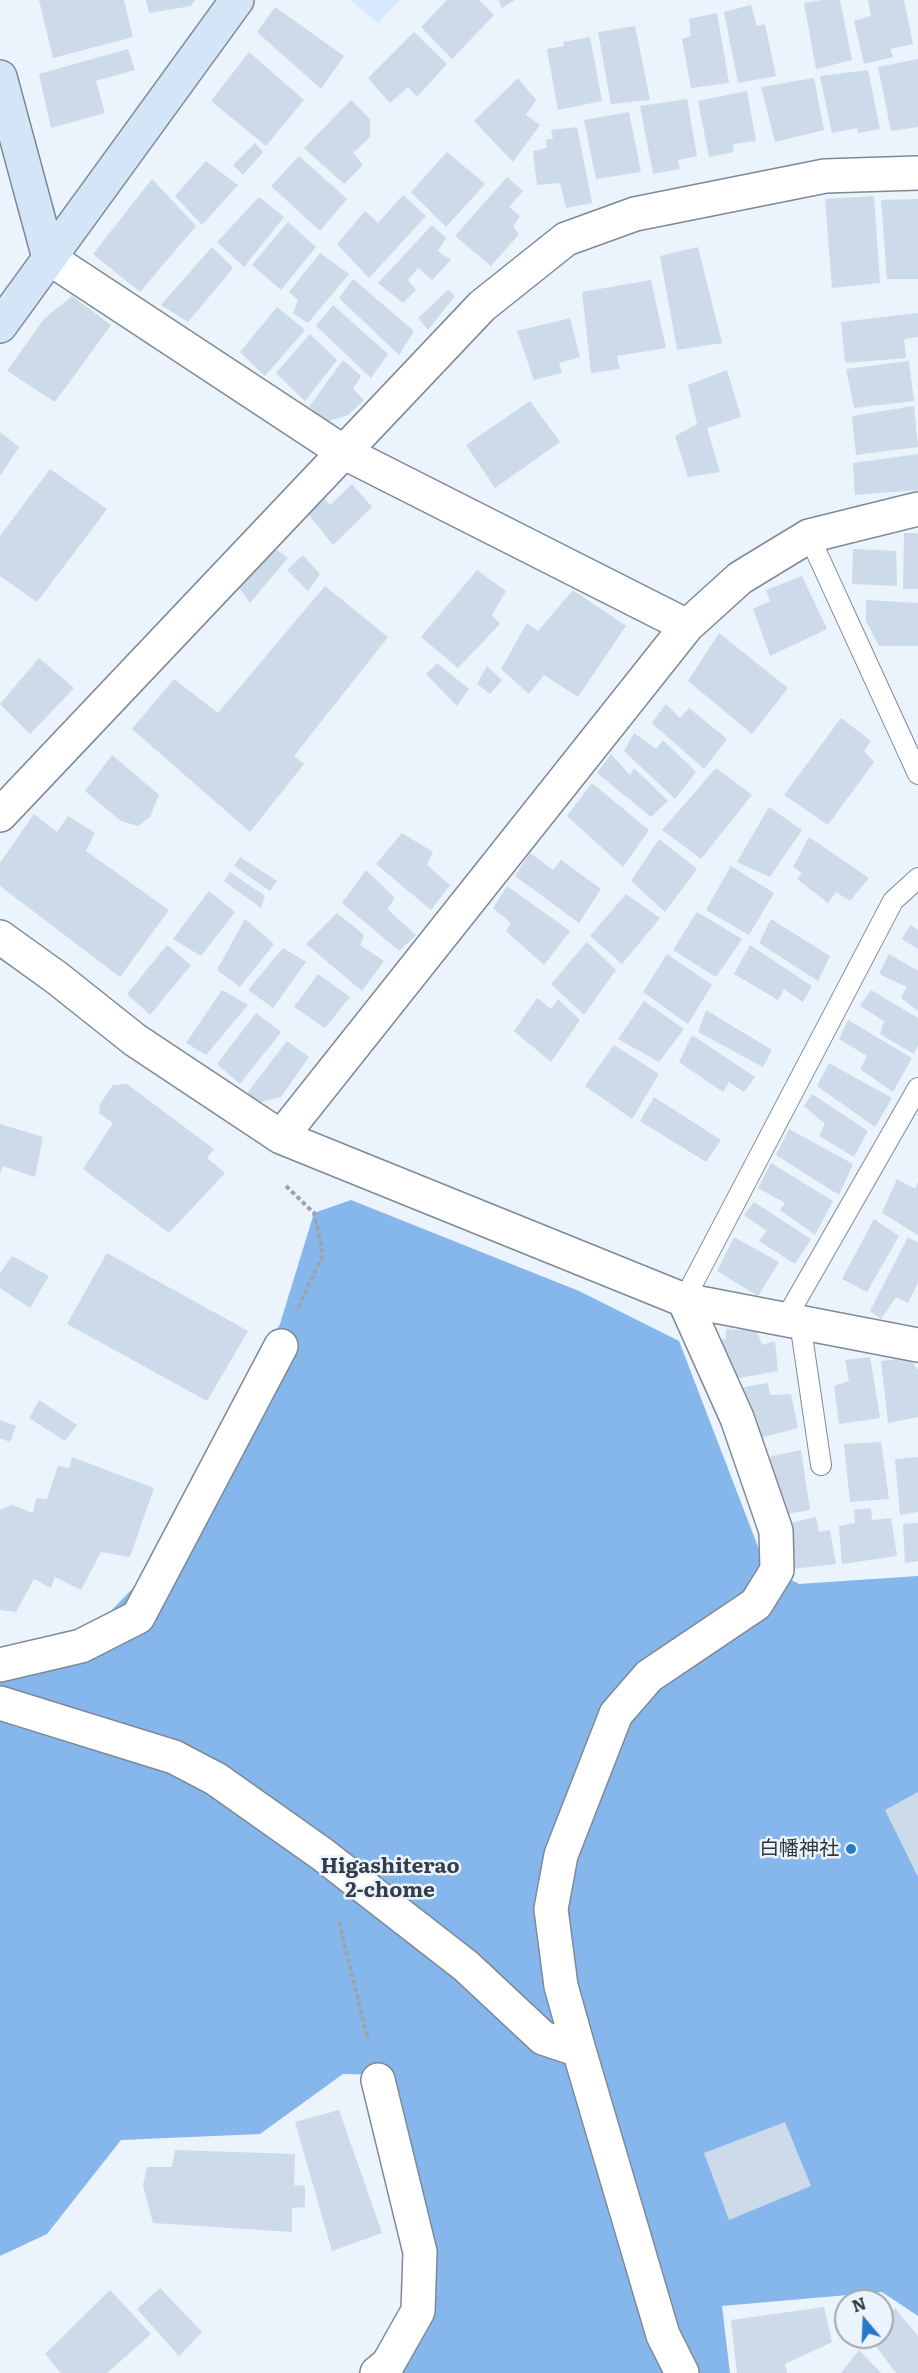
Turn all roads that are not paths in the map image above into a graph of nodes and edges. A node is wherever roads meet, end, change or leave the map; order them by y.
1 (237, 0) edge
2 (0, 77) edge
3 (918, 173) edge
4 (49, 258) junction
5 (0, 326) edge
6 (345, 453) junction
7 (918, 509) edge
8 (809, 536) junction
9 (687, 626) junction
10 (918, 774) edge
11 (0, 815) edge
12 (918, 878) edge
13 (0, 937) edge
14 (918, 1088) edge
15 (281, 1137) junction
16 (684, 1300) junction
17 (792, 1321) junction
18 (918, 1345) edge
19 (281, 1346) road end
20 (821, 1465) dead end
21 (0, 1665) edge
22 (0, 1703) edge
23 (579, 2050) junction
24 (378, 2080) road end
25 (377, 2373) edge
26 (682, 2373) edge

1 - 4 street
2 - 4 street
3 - 6 street
4 - 5 street
4 - 6 street
6 - 9 street
6 - 11 street
7 - 8 street
8 - 9 street
8 - 10 lane
9 - 15 street
12 - 16 lane
13 - 15 street
14 - 17 lane
15 - 16 street
16 - 17 street
16 - 23 street
17 - 18 street
17 - 20 lane
19 - 21 street
22 - 23 street
23 - 26 street
24 - 25 street

